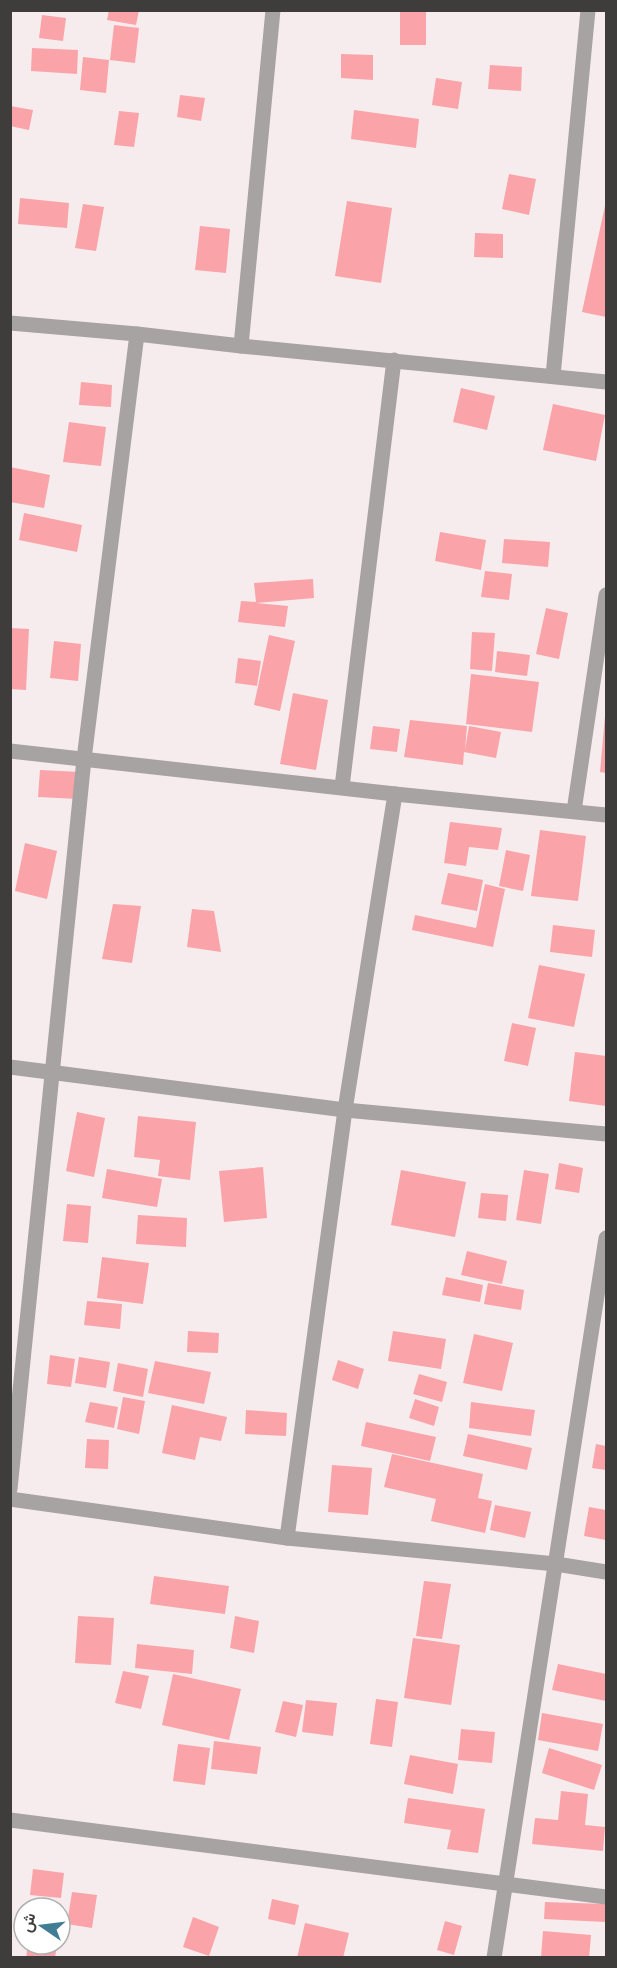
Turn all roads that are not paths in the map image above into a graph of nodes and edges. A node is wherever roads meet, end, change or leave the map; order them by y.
1 (273, 10) edge
2 (588, 10) edge
3 (10, 323) edge
4 (137, 334) junction
5 (241, 346) junction
6 (394, 360) junction
7 (553, 376) junction
8 (606, 382) edge
9 (606, 595) edge
10 (10, 751) edge
11 (84, 759) junction
12 (342, 787) junction
13 (395, 794) junction
14 (574, 811) junction
15 (606, 815) edge
16 (10, 1067) edge
17 (52, 1071) junction
18 (345, 1110) junction
19 (606, 1134) edge
20 (606, 1238) edge
21 (10, 1489) edge
22 (10, 1499) edge
23 (287, 1538) junction
24 (556, 1564) junction
25 (606, 1572) edge
26 (10, 1820) edge
27 (506, 1884) junction
28 (606, 1897) edge
29 (494, 1958) edge

1 - 5 street
2 - 7 street
3 - 4 street
4 - 5 street
4 - 11 street
5 - 6 street
6 - 7 street
6 - 12 street
7 - 8 street
9 - 14 street
10 - 11 street
11 - 12 street
11 - 17 street
12 - 13 street
13 - 14 street
13 - 18 street
14 - 15 street
16 - 17 street
17 - 18 street
17 - 21 street
18 - 19 street
18 - 23 street
20 - 24 street
22 - 23 street
23 - 24 street
24 - 25 street
24 - 27 street
26 - 27 street
27 - 28 street
27 - 29 street

